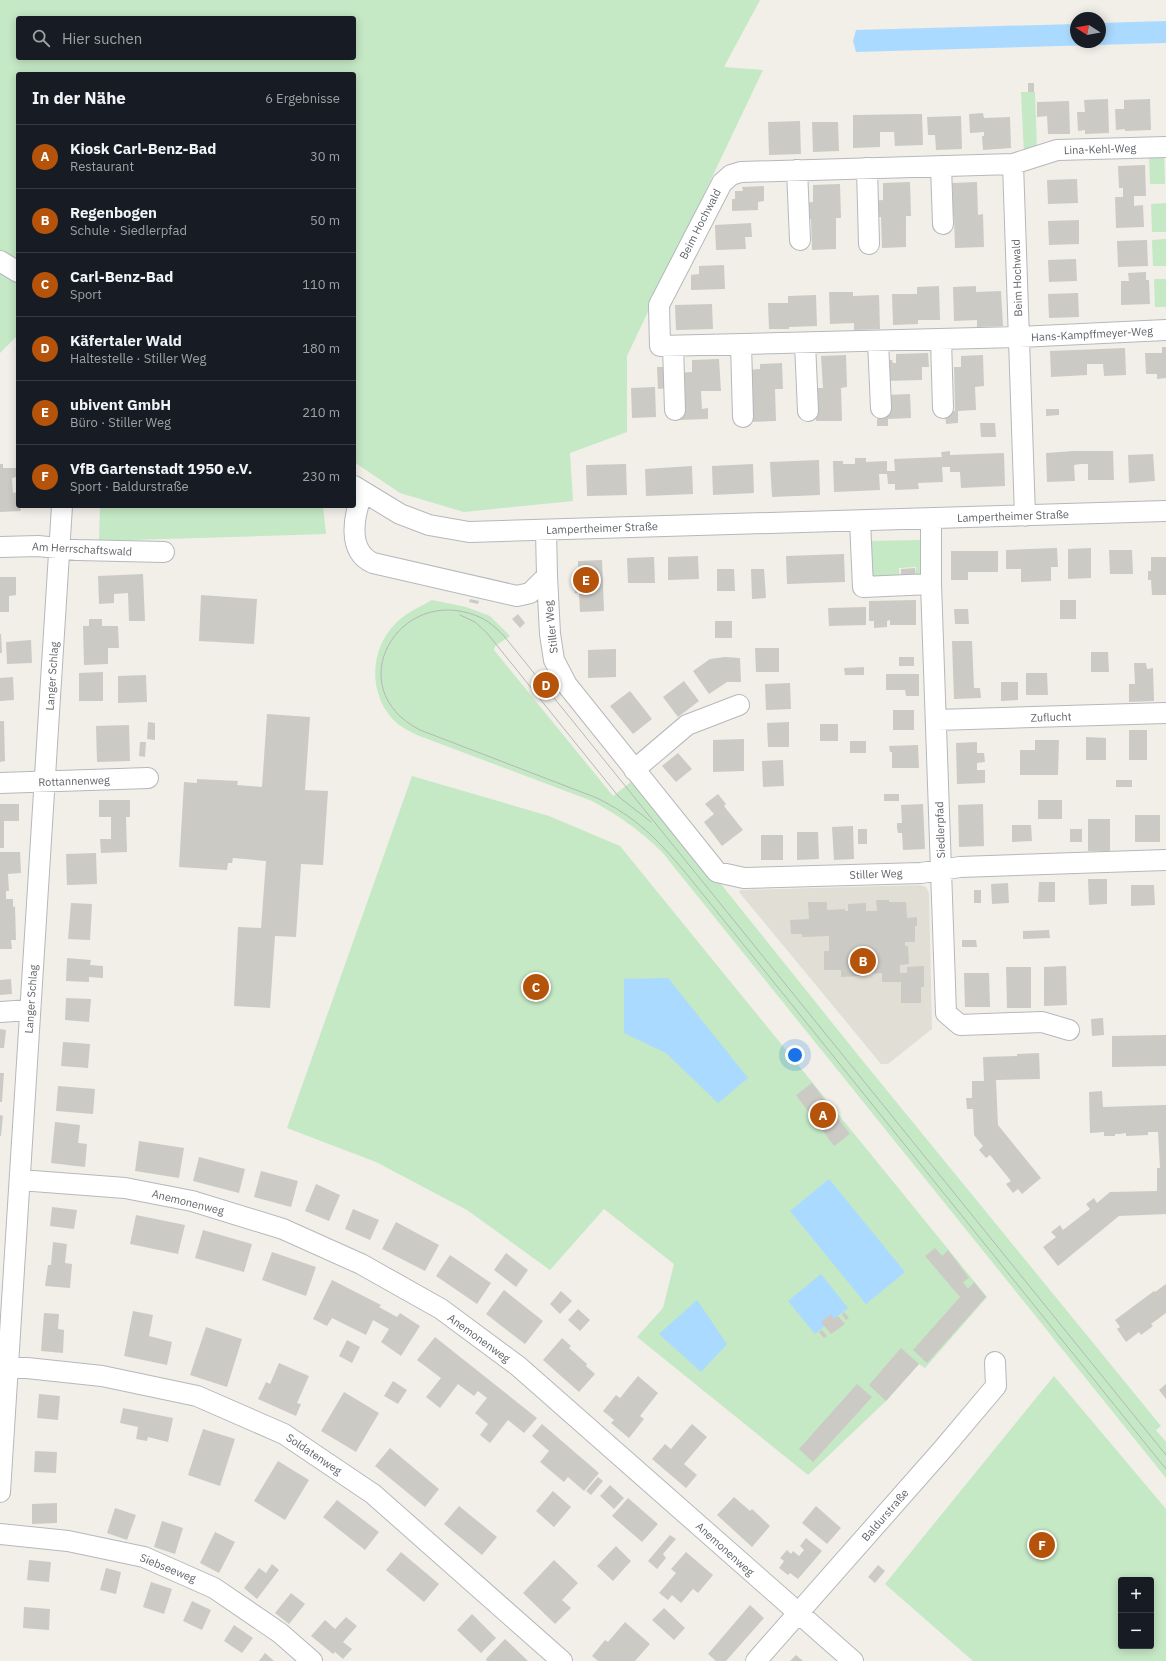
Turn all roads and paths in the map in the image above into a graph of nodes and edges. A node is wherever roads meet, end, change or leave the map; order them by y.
1 (1166, 147) edge
2 (1013, 164) junction
3 (941, 166) junction
4 (867, 168) junction
5 (797, 170) junction
6 (943, 224) dead end
7 (800, 240) dead end
8 (870, 244) dead end
9 (0, 261) edge
10 (16, 271) edge
11 (1166, 330) edge
12 (1019, 337) junction
13 (941, 339) junction
14 (878, 341) junction
15 (805, 343) junction
16 (741, 344) junction
17 (673, 346) junction
18 (880, 408) dead end
19 (943, 408) dead end
20 (675, 410) dead end
21 (808, 411) dead end
22 (743, 417) dead end
23 (359, 489) edge
24 (62, 508) edge
25 (1166, 511) edge
26 (1025, 516) junction
27 (931, 518) junction
28 (860, 522) junction
29 (546, 530) junction
30 (0, 547) edge
31 (60, 548) junction
32 (164, 552) dead end
33 (547, 576) junction
34 (931, 584) junction
35 (739, 705) dead end
36 (1166, 713) edge
37 (937, 720) junction
38 (634, 770) junction
39 (148, 778) dead end
40 (45, 782) junction
41 (0, 783) edge
42 (1166, 860) edge
43 (941, 870) junction
44 (30, 1010) junction
45 (0, 1012) edge
46 (1069, 1030) dead end
47 (20, 1180) junction
48 (995, 1362) dead end
49 (8, 1366) junction
50 (0, 1492) edge
51 (0, 1534) edge
52 (799, 1614) junction
53 (312, 1661) edge
54 (562, 1661) edge
55 (756, 1661) edge
56 (853, 1661) edge

1 - 2 street, Lina-Kehl-Weg
2 - 3 street, Beim Hochwald
2 - 12 street, Beim Hochwald
3 - 4 street, Beim Hochwald
3 - 6 street
4 - 5 street, Beim Hochwald
4 - 8 street
5 - 7 street
5 - 17 street, Beim Hochwald
9 - 10 street
11 - 12 street, Hans-Kampffmeyer-Weg
12 - 13 street, Beim Hochwald
12 - 26 street, Beim Hochwald
13 - 14 street, Beim Hochwald
13 - 19 street
14 - 15 street, Beim Hochwald
14 - 18 street
15 - 16 street, Beim Hochwald
15 - 21 street
16 - 17 street, Beim Hochwald
16 - 22 street
17 - 20 street
23 - 29 street, Lampertheimer Straße
23 - 33 street
24 - 31 street, Langer Schlag
25 - 26 street, Lampertheimer Straße
26 - 27 street, Lampertheimer Straße
27 - 28 street, Lampertheimer Straße
27 - 34 street, Siedlerpfad
28 - 29 street, Lampertheimer Straße
28 - 34 street
29 - 33 street, Stiller Weg
30 - 31 street, Am Herrschaftswald
31 - 32 street, Am Herrschaftswald
31 - 40 street, Langer Schlag
33 - 38 street, Stiller Weg
34 - 37 street, Siedlerpfad
35 - 38 street
36 - 37 street, Zuflucht
37 - 43 street, Siedlerpfad
38 - 43 street, Stiller Weg
39 - 40 street, Rottannenweg
40 - 41 street, Rottannenweg
40 - 44 street, Langer Schlag
42 - 43 street, Stiller Weg
43 - 46 street, Siedlerpfad
44 - 45 street
44 - 47 street, Langer Schlag
47 - 49 street, Langer Schlag
47 - 52 street, Anemonenweg
48 - 52 street, Baldurstraße
49 - 50 street, Langer Schlag
49 - 54 street, Soldatenweg
51 - 53 street, Siebseeweg
52 - 55 street, Baldurstraße
52 - 56 street, Anemonenweg

